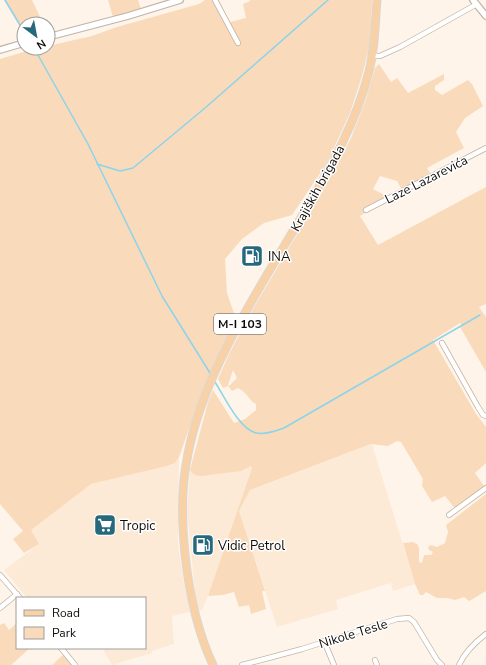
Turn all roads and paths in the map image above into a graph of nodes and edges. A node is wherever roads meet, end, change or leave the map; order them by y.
1 (180, 0) edge
2 (215, 0) edge
3 (377, 0) edge
4 (475, 2) edge
5 (486, 16) edge
6 (56, 35) edge
7 (238, 43) dead end
8 (16, 45) edge
9 (0, 50) edge
10 (372, 56) junction
11 (486, 148) edge
12 (366, 210) dead end
13 (442, 344) dead end
14 (486, 416) edge
15 (486, 488) edge
16 (450, 515) dead end
17 (0, 575) edge
18 (18, 596) edge
19 (16, 597) edge
20 (0, 608) edge
21 (486, 634) edge
22 (324, 641) junction
23 (62, 649) edge
24 (75, 665) edge
25 (213, 665) edge
26 (242, 665) edge
27 (334, 665) edge
28 (442, 665) edge
29 (459, 665) edge

1 - 6 street
2 - 7 street
3 - 10 main road, Krajiških brigada / M-I 103
4 - 5 street
4 - 10 street
8 - 9 street
10 - 25 main road, Krajiških brigada / M-I 103
11 - 12 street, Laze Lazarevića
13 - 14 street
15 - 16 street
17 - 18 street
19 - 20 street
21 - 29 street
22 - 26 street, Nikole Tesle
22 - 27 street
22 - 28 street, Nikole Tesle
23 - 24 street

